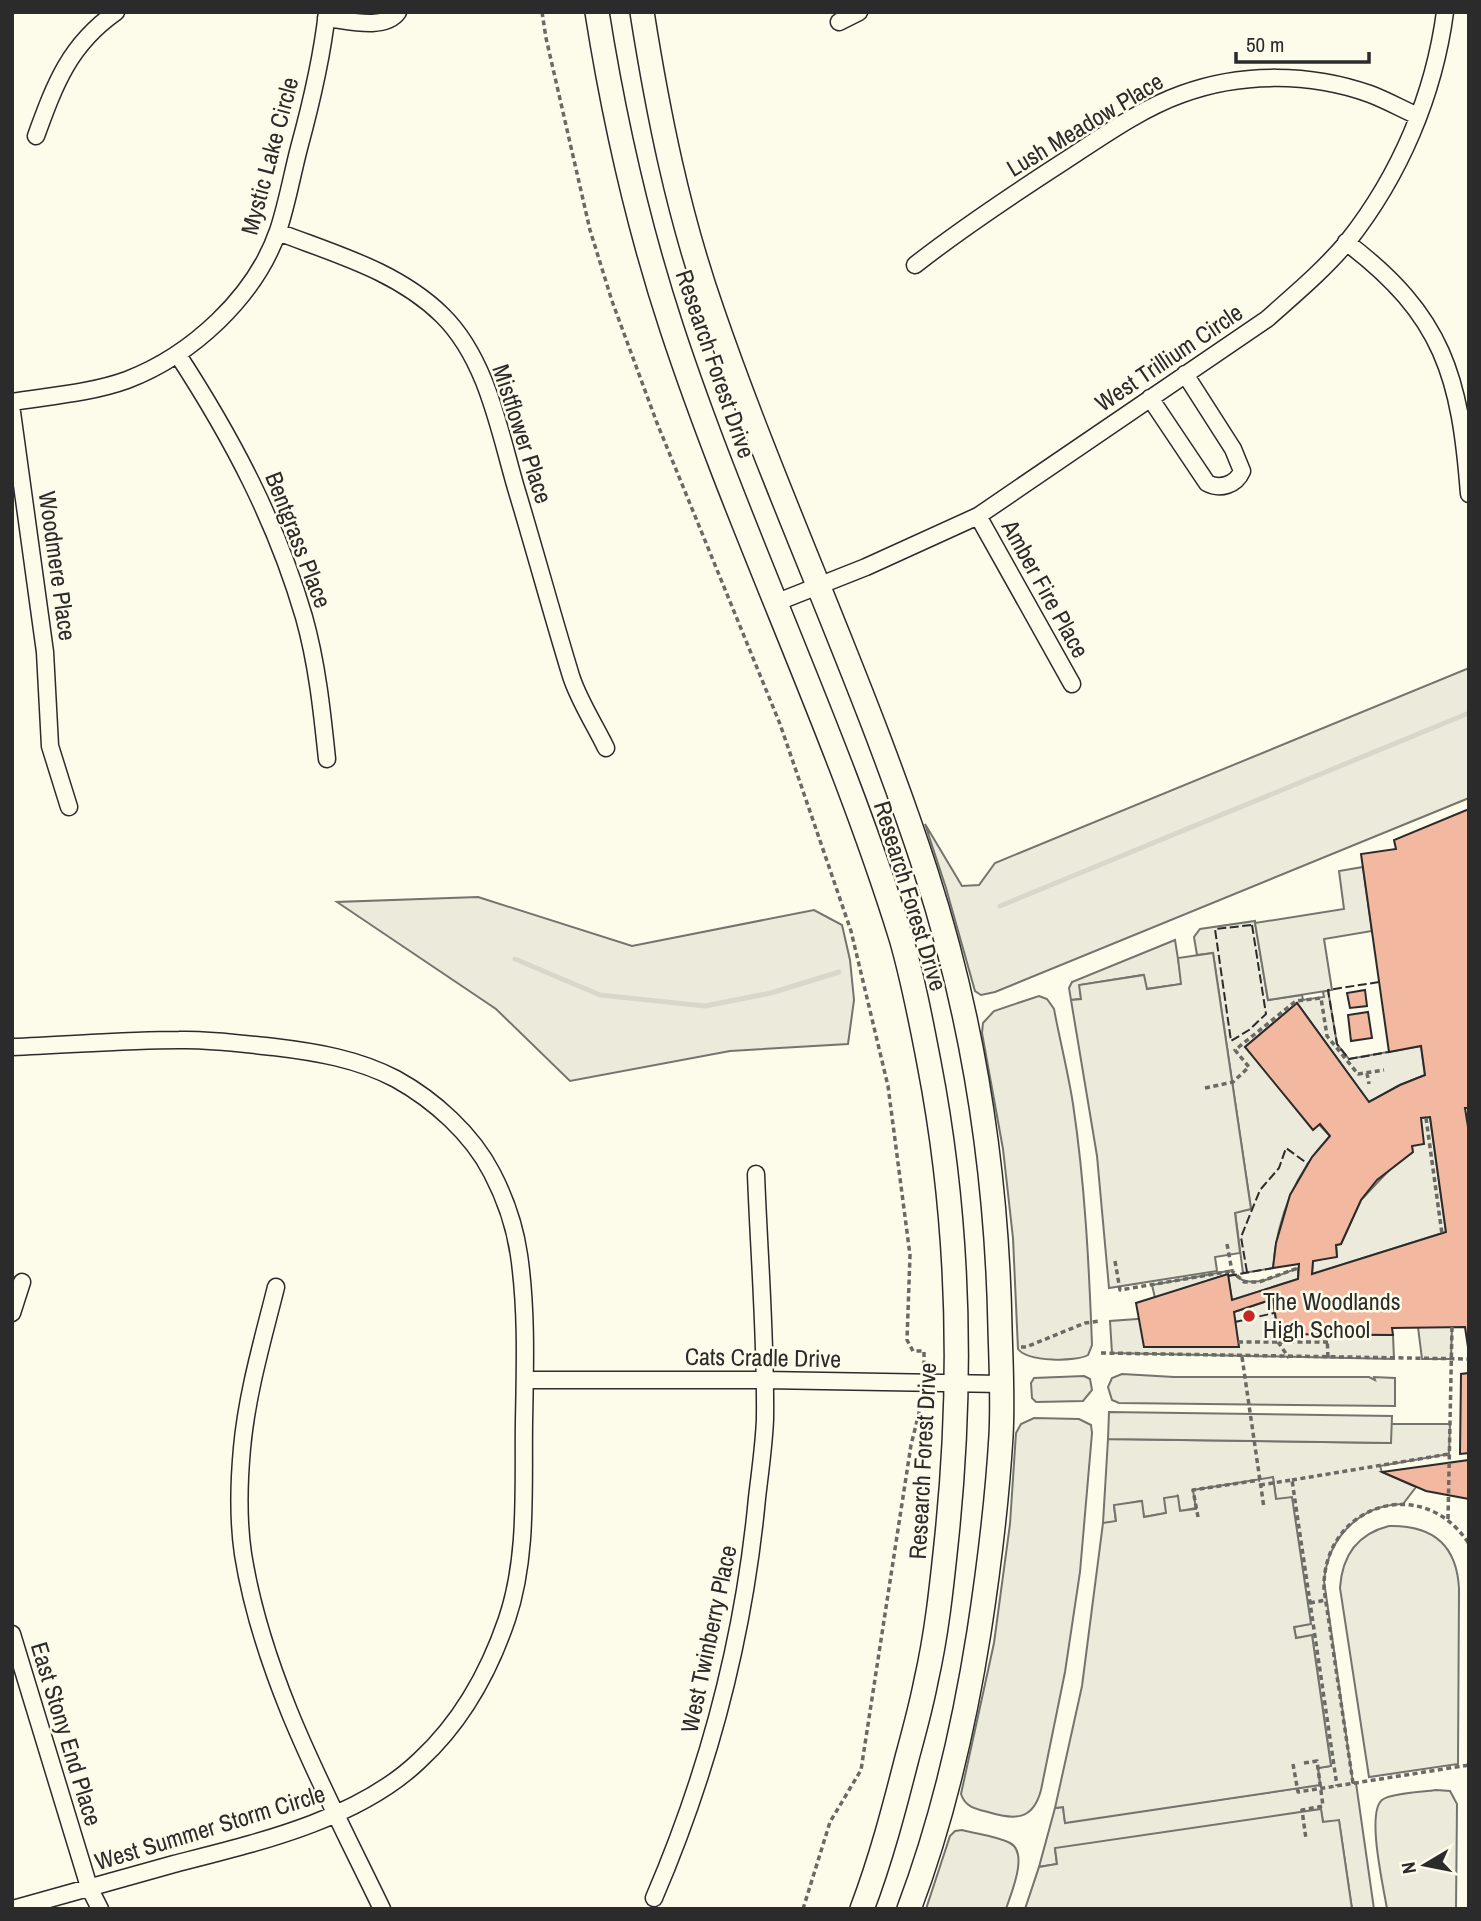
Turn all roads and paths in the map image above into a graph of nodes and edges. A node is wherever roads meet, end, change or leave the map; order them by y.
1 (116, 12) edge
2 (398, 12) edge
3 (542, 12) edge
4 (597, 12) edge
5 (642, 12) edge
6 (859, 12) edge
7 (1445, 12) edge
8 (327, 15) edge
9 (839, 22) dead end
10 (1418, 116) junction
11 (36, 136) dead end
12 (278, 232) junction
13 (1346, 242) junction
14 (915, 265) dead end
15 (178, 355) junction
16 (1185, 374) junction
17 (1150, 398) junction
18 (12, 402) edge
19 (12, 412) edge
20 (1469, 494) edge
21 (978, 516) junction
22 (817, 585) junction
23 (775, 603) junction
24 (1072, 684) dead end
25 (606, 748) dead end
26 (327, 759) dead end
27 (69, 807) dead end
28 (12, 1047) edge
29 (1384, 1070) dead end
30 (1367, 1073) junction
31 (1369, 1084) dead end
32 (1205, 1088) dead end
33 (1426, 1118) dead end
34 (756, 1174) dead end
35 (1442, 1234) dead end
36 (1227, 1244) dead end
37 (1115, 1261) dead end
38 (1298, 1268) dead end
39 (1232, 1271) junction
40 (22, 1282) dead end
41 (276, 1287) dead end
42 (12, 1313) edge
43 (1451, 1327) dead end
44 (1327, 1335) dead end
45 (1238, 1342) dead end
46 (1278, 1342) junction
47 (1328, 1342) junction
48 (1101, 1353) dead end
49 (1242, 1357) junction
50 (1289, 1358) junction
51 (1328, 1358) junction
52 (1451, 1359) junction
53 (1469, 1359) edge
54 (524, 1380) junction
55 (764, 1380) junction
56 (923, 1383) junction
57 (1002, 1384) junction
58 (956, 1385) junction
59 (1449, 1454) junction
60 (1260, 1480) junction
61 (1292, 1480) junction
62 (1260, 1485) junction
63 (1264, 1508) dead end
64 (1198, 1517) dead end
65 (1448, 1520) junction
66 (1469, 1544) edge
67 (1326, 1600) junction
68 (1310, 1603) junction
69 (13, 1641) edge
70 (1304, 1763) dead end
71 (1293, 1764) dead end
72 (1469, 1765) edge
73 (1353, 1783) junction
74 (1337, 1786) junction
75 (1321, 1788) junction
76 (337, 1815) junction
77 (1306, 1839) dead end
78 (89, 1887) junction
79 (654, 1898) dead end
80 (13, 1909) edge
81 (100, 1909) edge
82 (382, 1909) edge
83 (803, 1909) edge
84 (862, 1909) edge
85 (909, 1909) edge

1 - 11 street
2 - 8 street
3 - 56 path
4 - 23 main road, Research Forest Drive
5 - 22 main road, Research Forest Drive
6 - 9 street
7 - 10 street, West Trillium Circle
8 - 12 street, Mystic Lake Circle
10 - 13 street, West Trillium Circle
10 - 14 street, Lush Meadow Place
12 - 15 street, Mystic Lake Circle
12 - 25 street, Mistflower Place
13 - 16 street, West Trillium Circle
13 - 20 street
15 - 18 street, Mystic Lake Circle
15 - 26 street, Bentgrass Place
16 - 17 street, West Trillium Circle
16 - 17 street
17 - 21 street, West Trillium Circle
19 - 27 street, Woodmere Place
21 - 22 street, West Trillium Circle
21 - 24 street, Amber Fire Place
22 - 23 street, West Trillium Circle
22 - 57 main road, Research Forest Drive
23 - 58 main road, Research Forest Drive
28 - 54 street, West Summer Storm Circle
29 - 30 path
30 - 31 path
30 - 32 path
33 - 35 path
34 - 55 street, West Twinberry Place
36 - 39 path
37 - 39 path
38 - 39 path
40 - 42 street
41 - 76 street
43 - 52 path
44 - 47 path
45 - 46 path
46 - 47 path
46 - 50 path
47 - 51 path
48 - 49 path
49 - 50 path
49 - 60 path
50 - 51 path
51 - 52 path
52 - 53 path
52 - 59 path
54 - 55 street, Cats Cradle Drive
54 - 76 street, West Summer Storm Circle
55 - 56 street, Cats Cradle Drive
55 - 79 street, West Twinberry Place
56 - 58 street, Cats Cradle Drive
56 - 83 path
57 - 58 street, Cats Cradle Drive
57 - 85 main road, Research Forest Drive
58 - 84 main road, Research Forest Drive
59 - 61 path
59 - 65 path
60 - 62 path
60 - 64 path
61 - 62 path
61 - 68 path
62 - 63 path
65 - 66 path
65 - 67 path
67 - 68 path
67 - 73 path
68 - 74 path
69 - 78 street, East Stony End Place
70 - 75 path
71 - 75 path
72 - 73 path
73 - 74 path
74 - 75 path
75 - 77 path
76 - 78 street, West Summer Storm Circle
76 - 82 street
78 - 80 street, West Summer Storm Circle
78 - 81 street, East Stony End Place

